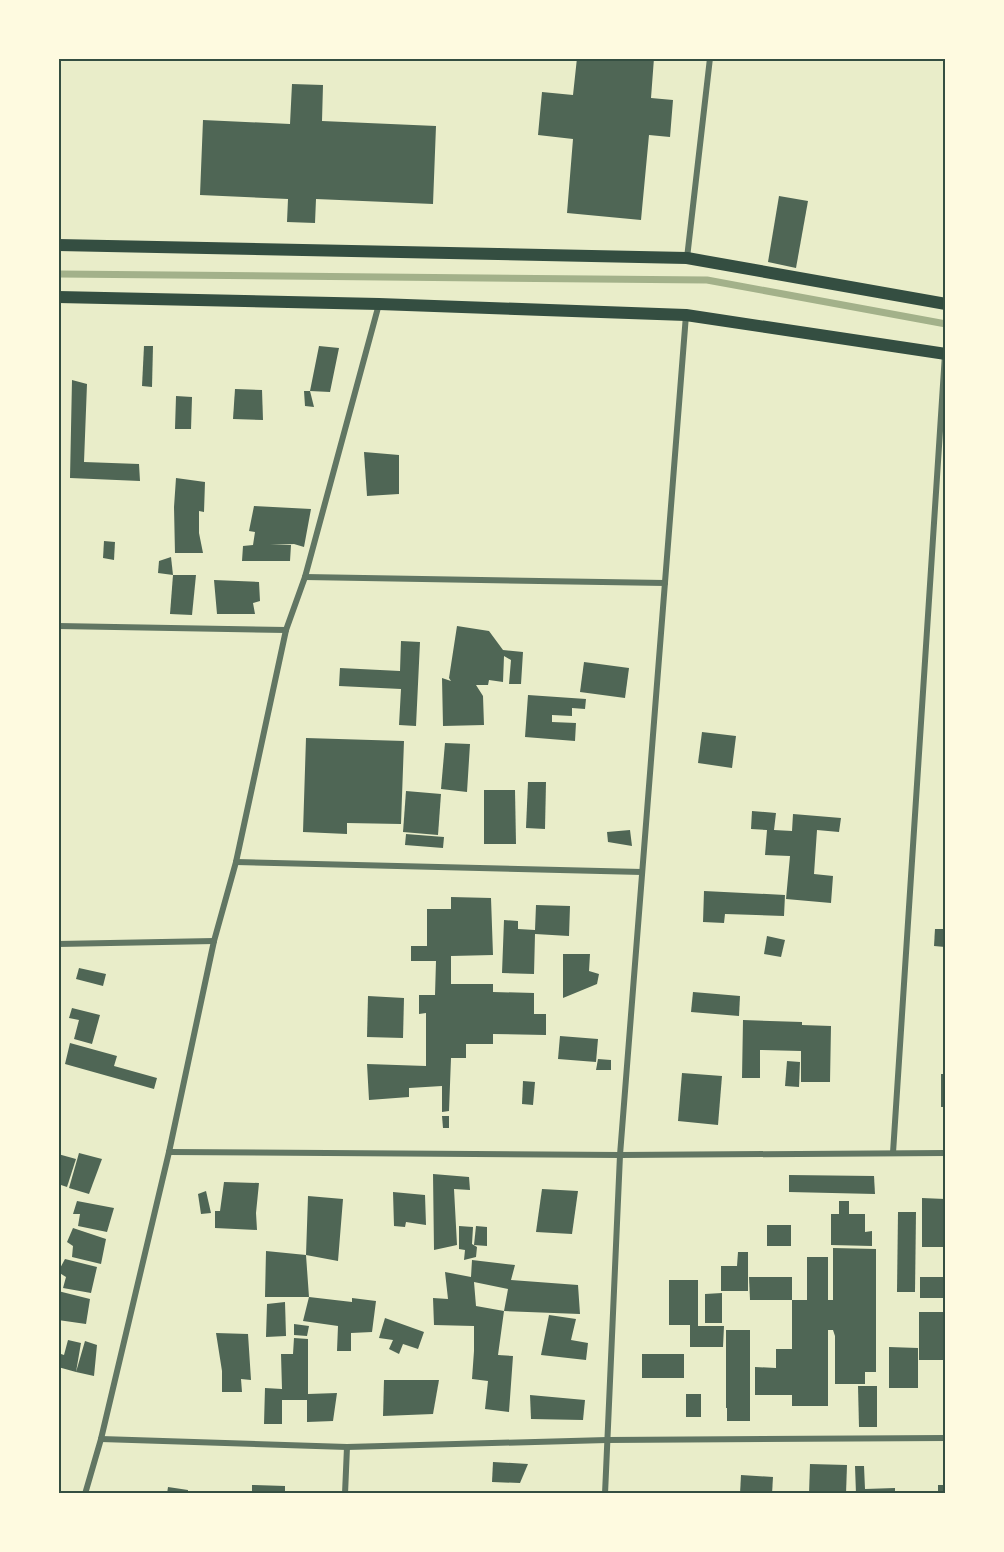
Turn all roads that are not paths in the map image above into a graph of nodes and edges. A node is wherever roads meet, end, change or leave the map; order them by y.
1 (710, 58) edge
2 (58, 245) edge
3 (687, 258) junction
4 (58, 297) edge
5 (379, 304) junction
6 (945, 304) edge
7 (686, 315) junction
8 (945, 354) edge
9 (305, 578) junction
10 (665, 583) junction
11 (58, 626) edge
12 (286, 630) junction
13 (236, 862) junction
14 (642, 872) junction
15 (214, 941) junction
16 (58, 944) edge
17 (169, 1152) junction
18 (893, 1153) junction
19 (945, 1153) edge
20 (620, 1155) junction
21 (945, 1438) edge
22 (101, 1439) junction
23 (607, 1440) junction
24 (347, 1447) junction
25 (86, 1494) edge
26 (345, 1494) edge
27 (605, 1494) edge

1 - 3 street
2 - 3 main road
3 - 6 main road
4 - 5 main road
5 - 7 main road
5 - 9 street
7 - 8 main road
7 - 10 street
8 - 18 street
9 - 10 street
9 - 12 street
10 - 14 street
11 - 12 street
12 - 13 street
13 - 14 street
13 - 15 street
14 - 20 street
15 - 16 street
15 - 17 street
17 - 20 street
17 - 22 street
18 - 19 street
18 - 20 street
20 - 23 street
21 - 23 street
22 - 24 street
22 - 25 street
23 - 24 street
23 - 27 street
24 - 26 street

